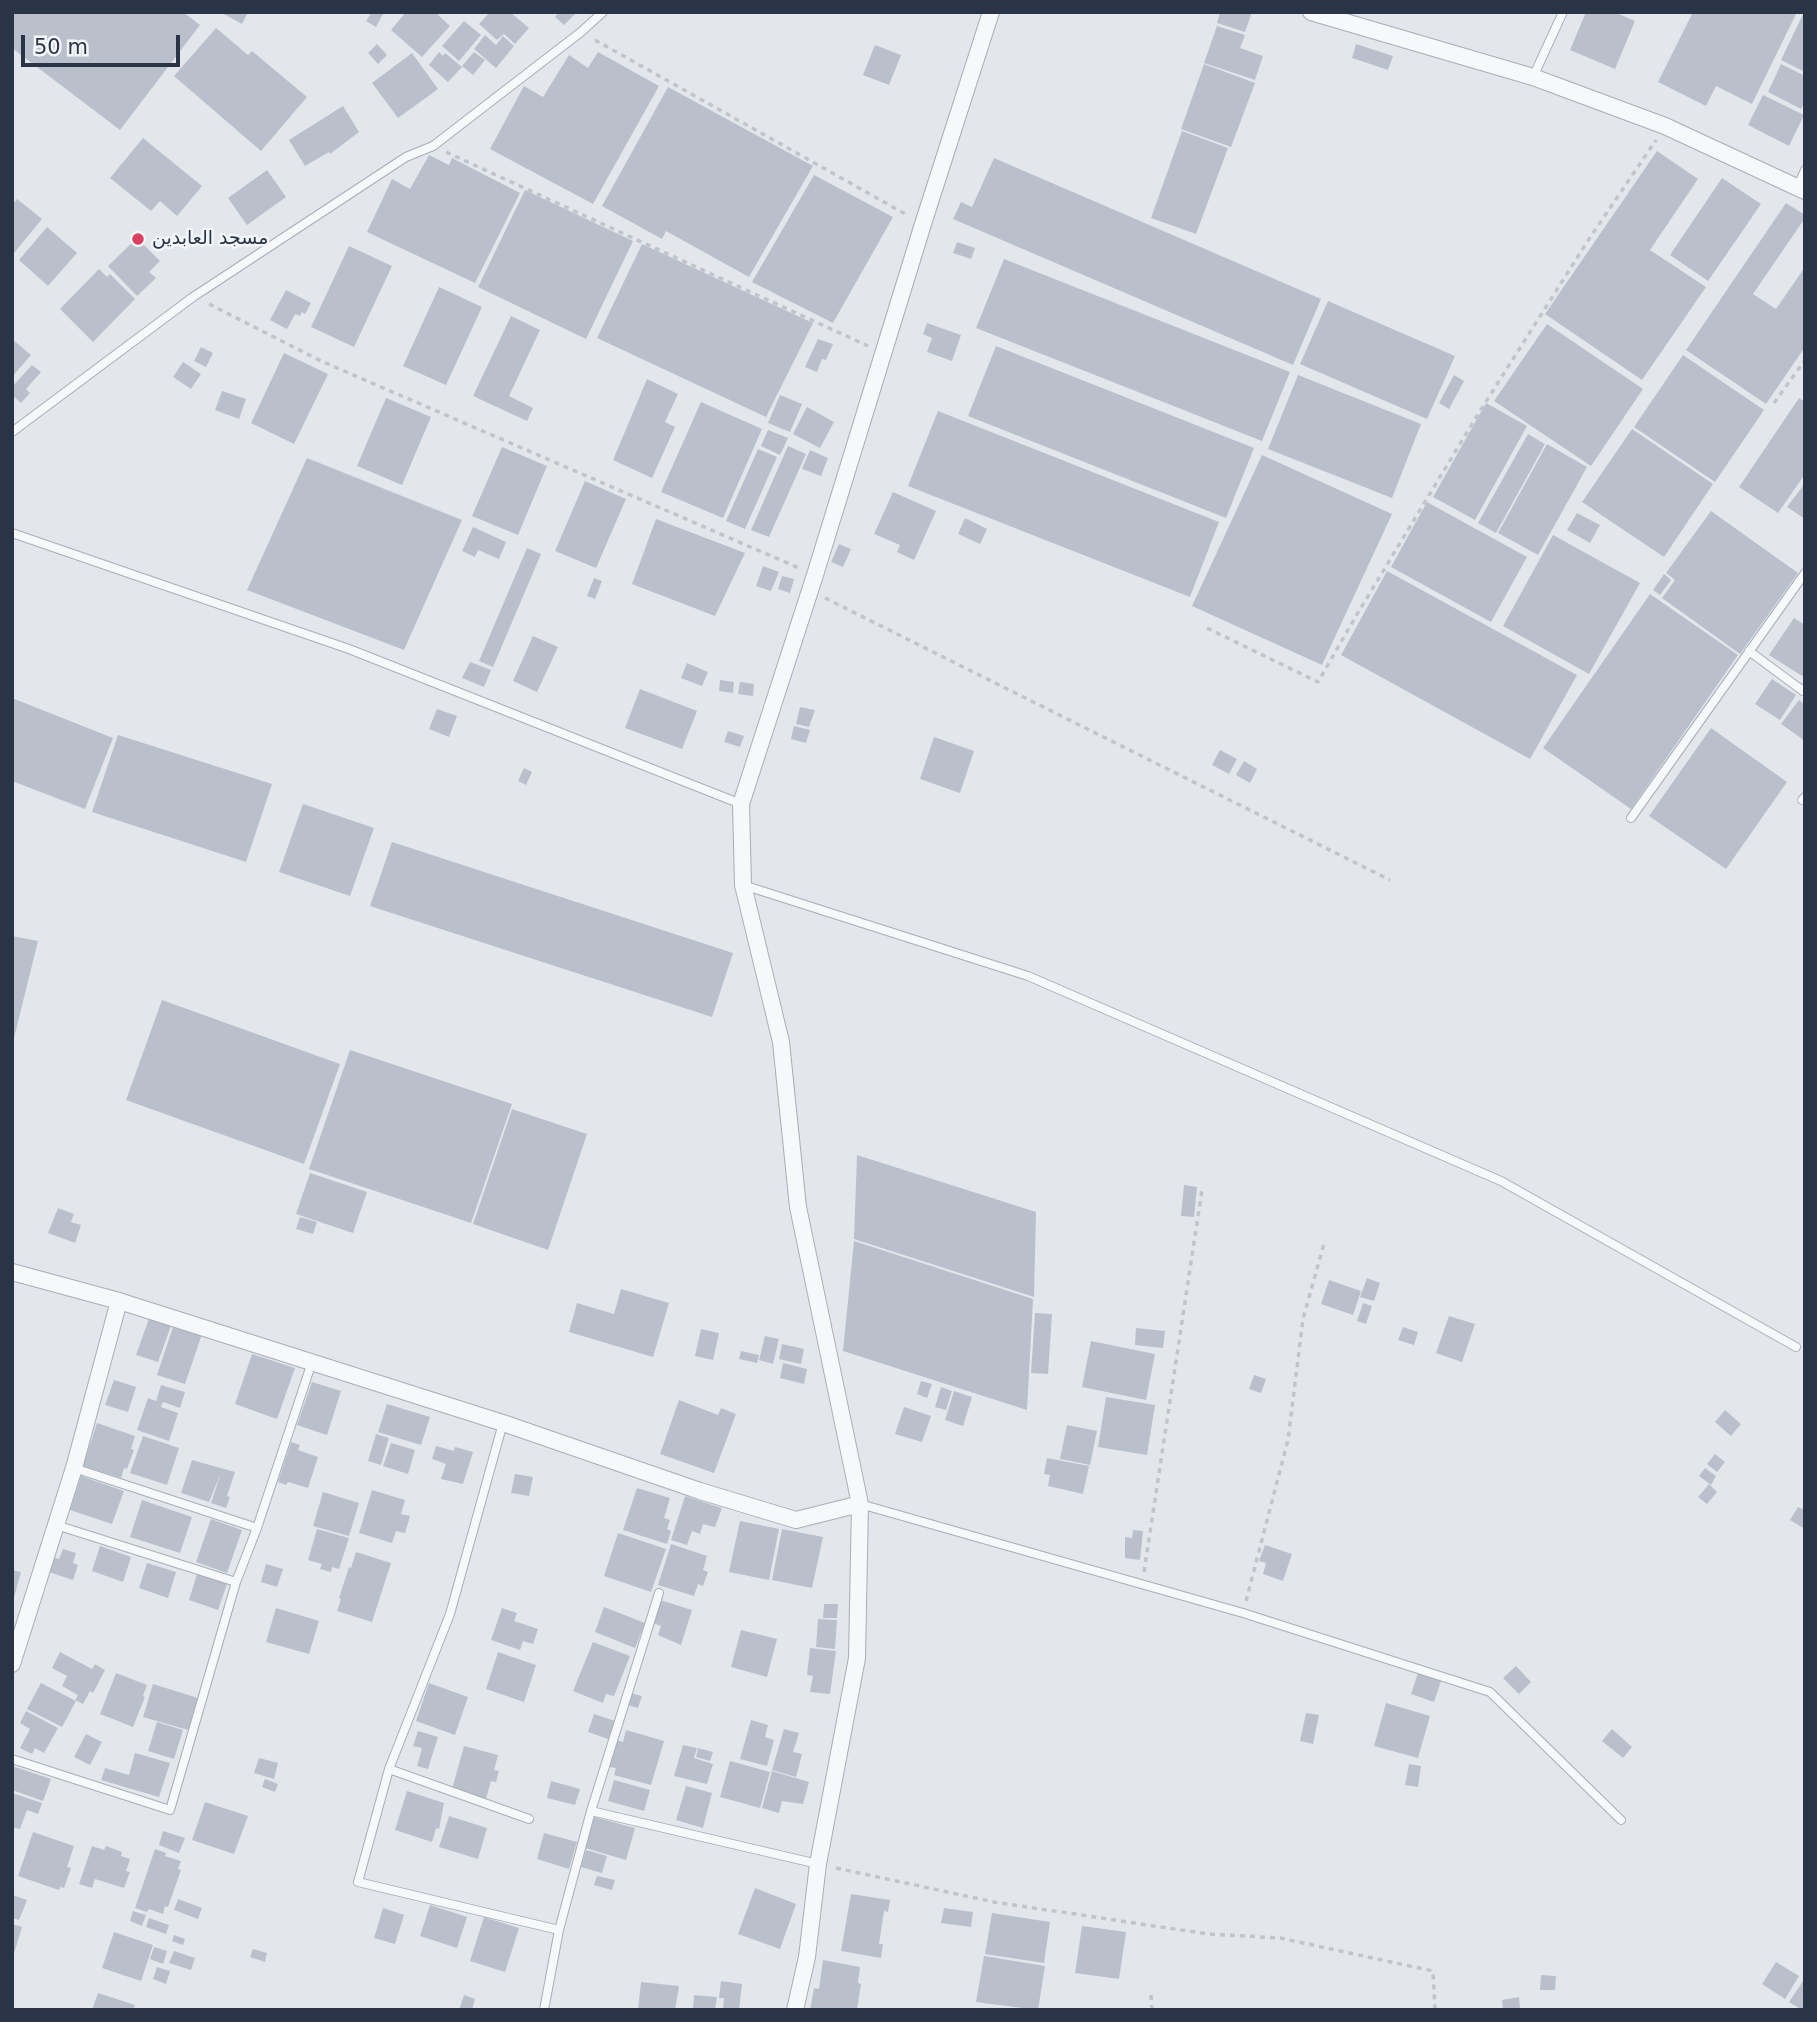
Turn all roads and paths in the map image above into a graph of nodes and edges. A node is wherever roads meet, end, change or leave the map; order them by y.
1 (603, 12) edge
2 (991, 12) edge
3 (1311, 12) edge
4 (1563, 12) edge
5 (581, 32) junction
6 (1533, 77) junction
7 (1665, 126) junction
8 (433, 146) junction
9 (1805, 170) edge
10 (1801, 188) edge
11 (923, 223) junction
12 (193, 297) junction
13 (883, 353) junction
14 (1805, 360) edge
15 (1774, 403) dead end
16 (12, 432) edge
17 (12, 533) edge
18 (1805, 573) edge
19 (815, 575) junction
20 (1207, 628) dead end
21 (1749, 651) junction
22 (1805, 688) edge
23 (741, 804) junction
24 (1631, 818) dead end
25 (1390, 880) dead end
26 (743, 885) junction
27 (1202, 1190) dead end
28 (1325, 1240) dead end
29 (12, 1272) edge
30 (120, 1301) junction
31 (1796, 1347) dead end
32 (312, 1362) junction
33 (503, 1423) junction
34 (74, 1468) junction
35 (860, 1503) junction
36 (56, 1525) junction
37 (257, 1528) junction
38 (236, 1582) junction
39 (1142, 1584) junction
40 (659, 1593) dead end
41 (1243, 1613) junction
42 (12, 1664) edge
43 (12, 1759) edge
44 (389, 1769) junction
45 (591, 1811) junction
46 (529, 1819) dead end
47 (1621, 1820) dead end
48 (818, 1864) junction
49 (559, 1930) junction
50 (1151, 1995) dead end
51 (544, 2010) edge
52 (795, 2010) edge
53 (1152, 2010) edge
54 (1435, 2010) edge

1 - 5 lane
2 - 11 street
3 - 6 street
4 - 6 lane
5 - 8 lane
5 - 11 path
6 - 7 street
7 - 10 street
7 - 20 path
8 - 12 lane
8 - 13 path
9 - 10 lane
11 - 13 street
12 - 16 lane
12 - 19 path
13 - 19 street
14 - 15 path
17 - 23 lane
18 - 21 lane
19 - 23 street
19 - 25 path
21 - 22 lane
21 - 24 lane
23 - 26 street
26 - 31 lane
26 - 35 street
27 - 39 path
28 - 41 path
29 - 30 street
30 - 32 street
30 - 34 street
32 - 33 street
32 - 37 lane
33 - 35 street
33 - 44 lane
34 - 36 street
34 - 37 lane
35 - 39 lane
35 - 48 street
36 - 38 lane
36 - 42 street
37 - 38 lane
38 - 43 lane
39 - 41 lane
40 - 45 lane
41 - 47 lane
44 - 46 lane
44 - 49 lane
45 - 48 lane
45 - 49 lane
48 - 52 street
48 - 54 path
49 - 51 lane
50 - 53 path

